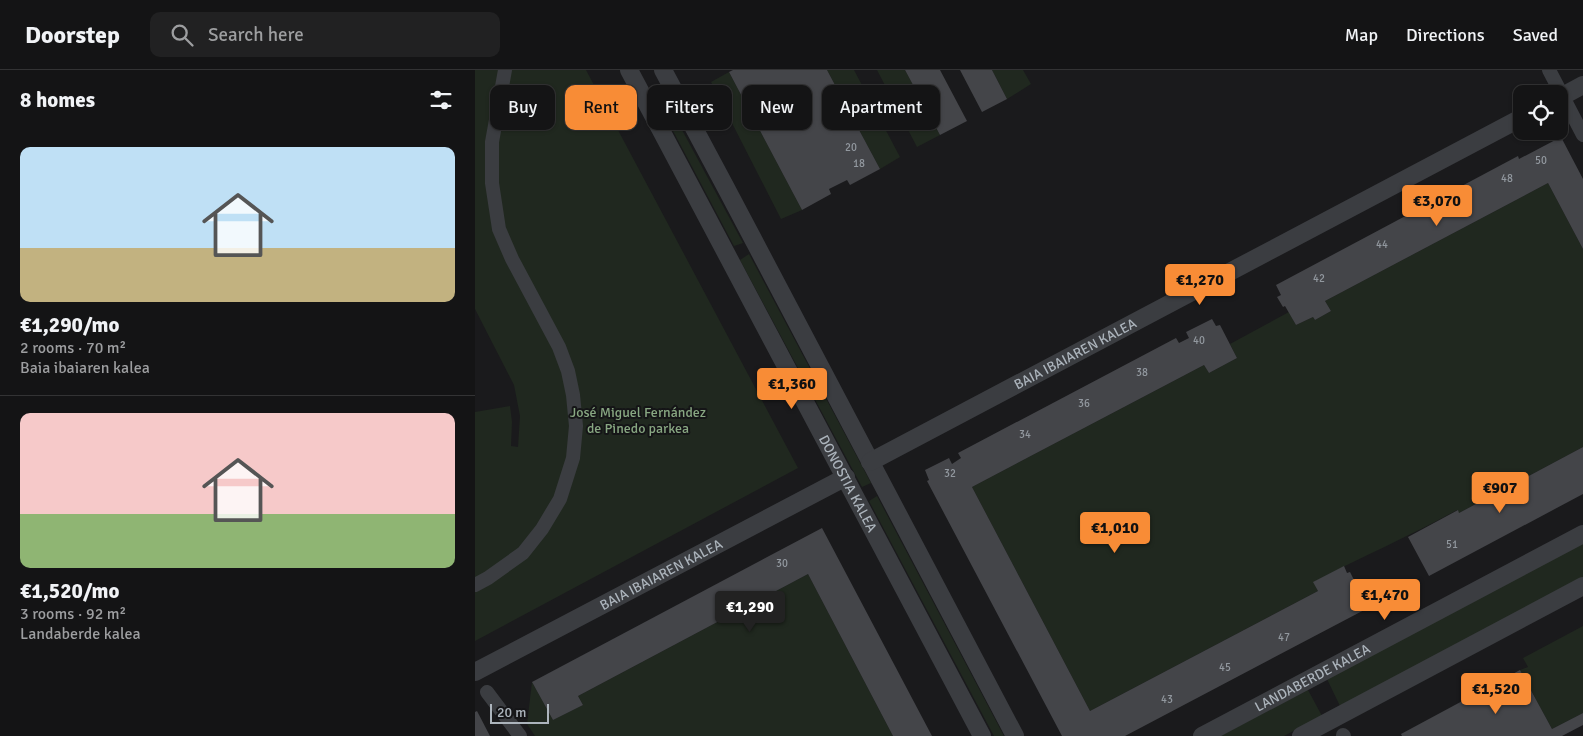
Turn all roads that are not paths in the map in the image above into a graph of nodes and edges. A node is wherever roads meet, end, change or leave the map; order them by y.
1 (505, 70) edge
2 (664, 70) edge
3 (1549, 70) edge
4 (633, 77) edge
5 (1556, 85) edge
6 (1583, 85) edge
7 (1568, 93) edge
8 (1568, 109) edge
9 (1513, 122) edge
10 (1583, 135) edge
11 (870, 462) junction
12 (846, 477) junction
13 (1583, 534) edge
14 (475, 585) edge
15 (1583, 586) edge
16 (475, 672) edge
17 (487, 692) dead end
18 (521, 736) edge
19 (982, 736) edge
20 (1015, 736) edge
21 (1202, 736) edge
22 (1301, 736) edge

1 - 14 street
2 - 4 street
2 - 11 street, DONOSTIA KALEA
3 - 5 street
4 - 12 street, DONOSTIA KALEA
6 - 7 street
8 - 10 street
9 - 11 street, BAIA IBAIAREN KALEA
11 - 20 street, DONOSTIA KALEA
12 - 16 street, BAIA IBAIAREN KALEA
12 - 19 street, DONOSTIA KALEA
13 - 21 street, LANDABERDE KALEA
15 - 22 street
17 - 18 street

